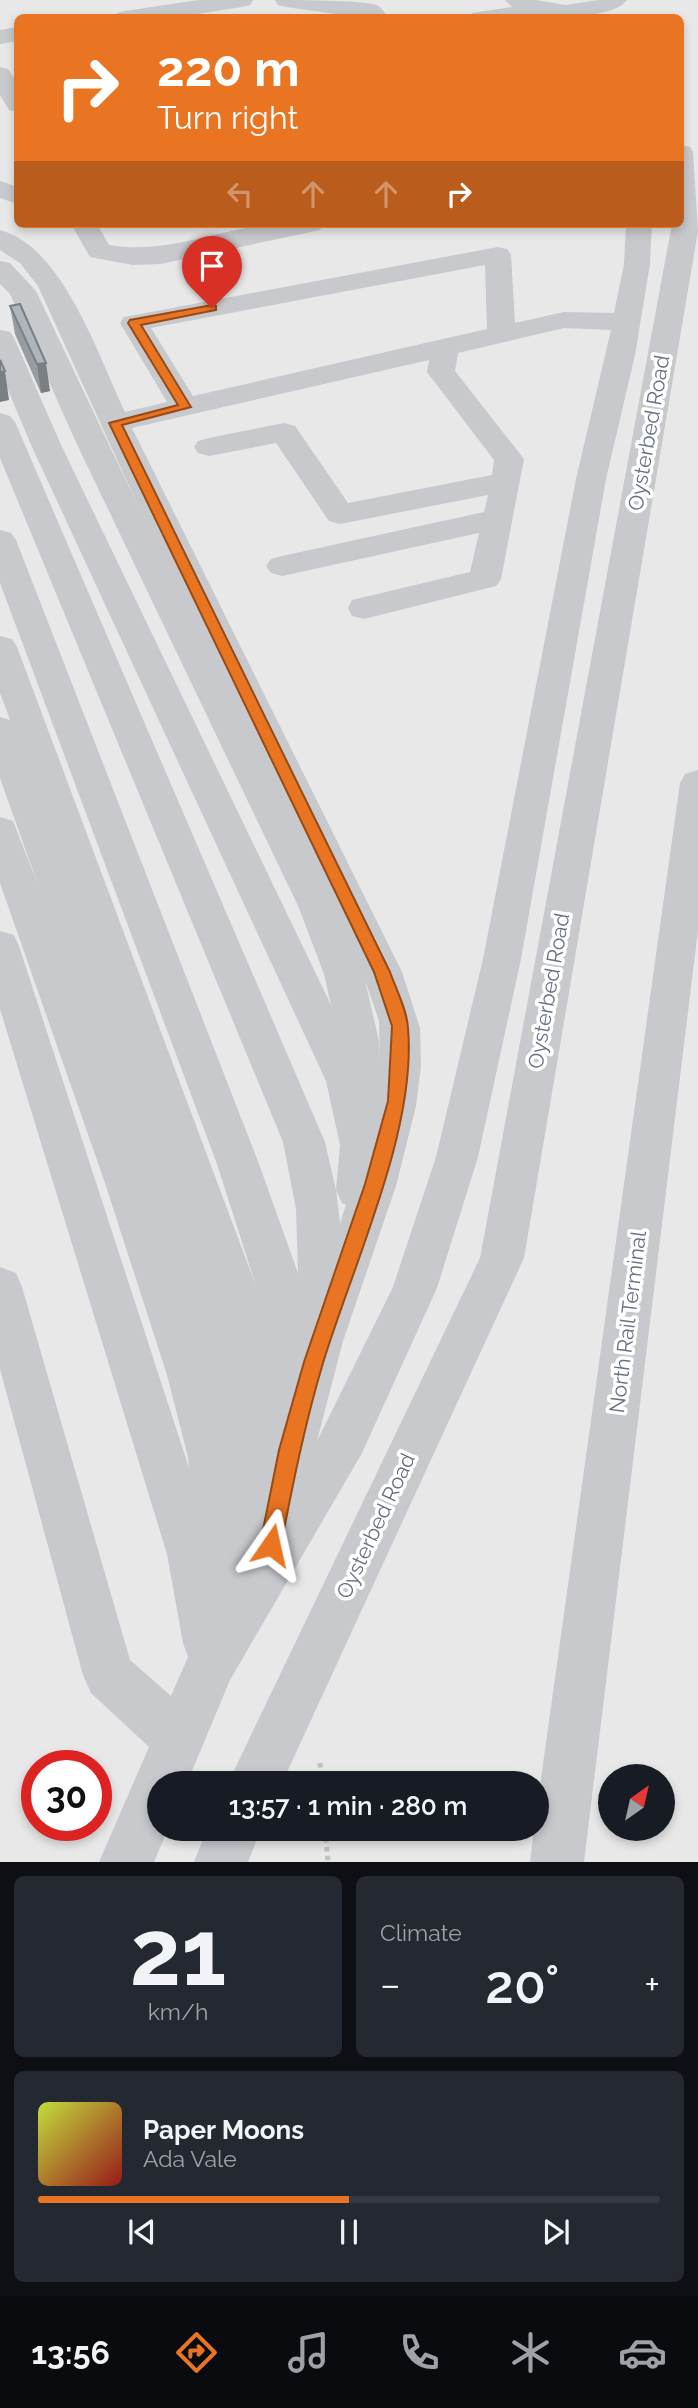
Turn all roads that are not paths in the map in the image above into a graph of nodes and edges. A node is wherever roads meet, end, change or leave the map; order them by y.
1 (286, 0) edge
2 (516, 0) edge
3 (251, 3) edge
4 (619, 6) edge
5 (560, 13) edge
6 (159, 14) edge
7 (374, 14) edge
8 (0, 74) edge
9 (14, 98) edge
10 (684, 210) edge
11 (84, 228) edge
12 (639, 228) edge
13 (257, 229) edge
14 (0, 238) edge
15 (0, 269) edge
16 (627, 322) junction
17 (501, 334) junction
18 (0, 338) edge
19 (445, 347) junction
20 (185, 407) junction
21 (0, 422) edge
22 (115, 423) junction
23 (209, 447) dead end
24 (506, 482) junction
25 (498, 519) junction
26 (0, 540) edge
27 (282, 566) dead end
28 (364, 608) dead end
29 (0, 647) edge
30 (0, 729) edge
31 (698, 783) edge
32 (0, 830) edge
33 (0, 946) edge
34 (360, 1145) junction
35 (354, 1241) junction
36 (0, 1287) edge
37 (320, 1340) junction
38 (289, 1450) junction
39 (266, 1569) junction
40 (212, 1662) junction
41 (166, 1770) edge
42 (261, 1771) edge
43 (229, 1841) edge
44 (126, 1862) edge
45 (221, 1862) edge
46 (557, 1862) edge

1 - 7 street
2 - 5 street
3 - 6 street
4 - 5 street
8 - 9 street
10 - 42 street, Oysterbed Road
11 - 13 street
12 - 16 street, Oysterbed Road
14 - 22 street
15 - 34 street
16 - 17 street
16 - 39 street, Oysterbed Road
17 - 19 street
17 - 20 street
18 - 34 street
19 - 20 street
19 - 24 street
20 - 22 street
21 - 37 street
22 - 35 street
23 - 24 street
24 - 25 street
25 - 27 street
25 - 28 street
26 - 38 street
29 - 39 street
30 - 40 street
31 - 46 street, North Rail Terminal
32 - 40 street
33 - 40 street
34 - 35 street
35 - 37 street
36 - 41 street
37 - 38 street
38 - 39 street
39 - 40 street, Oysterbed Road
40 - 41 street, Oysterbed Road
41 - 44 street, Oysterbed Road
43 - 45 street

